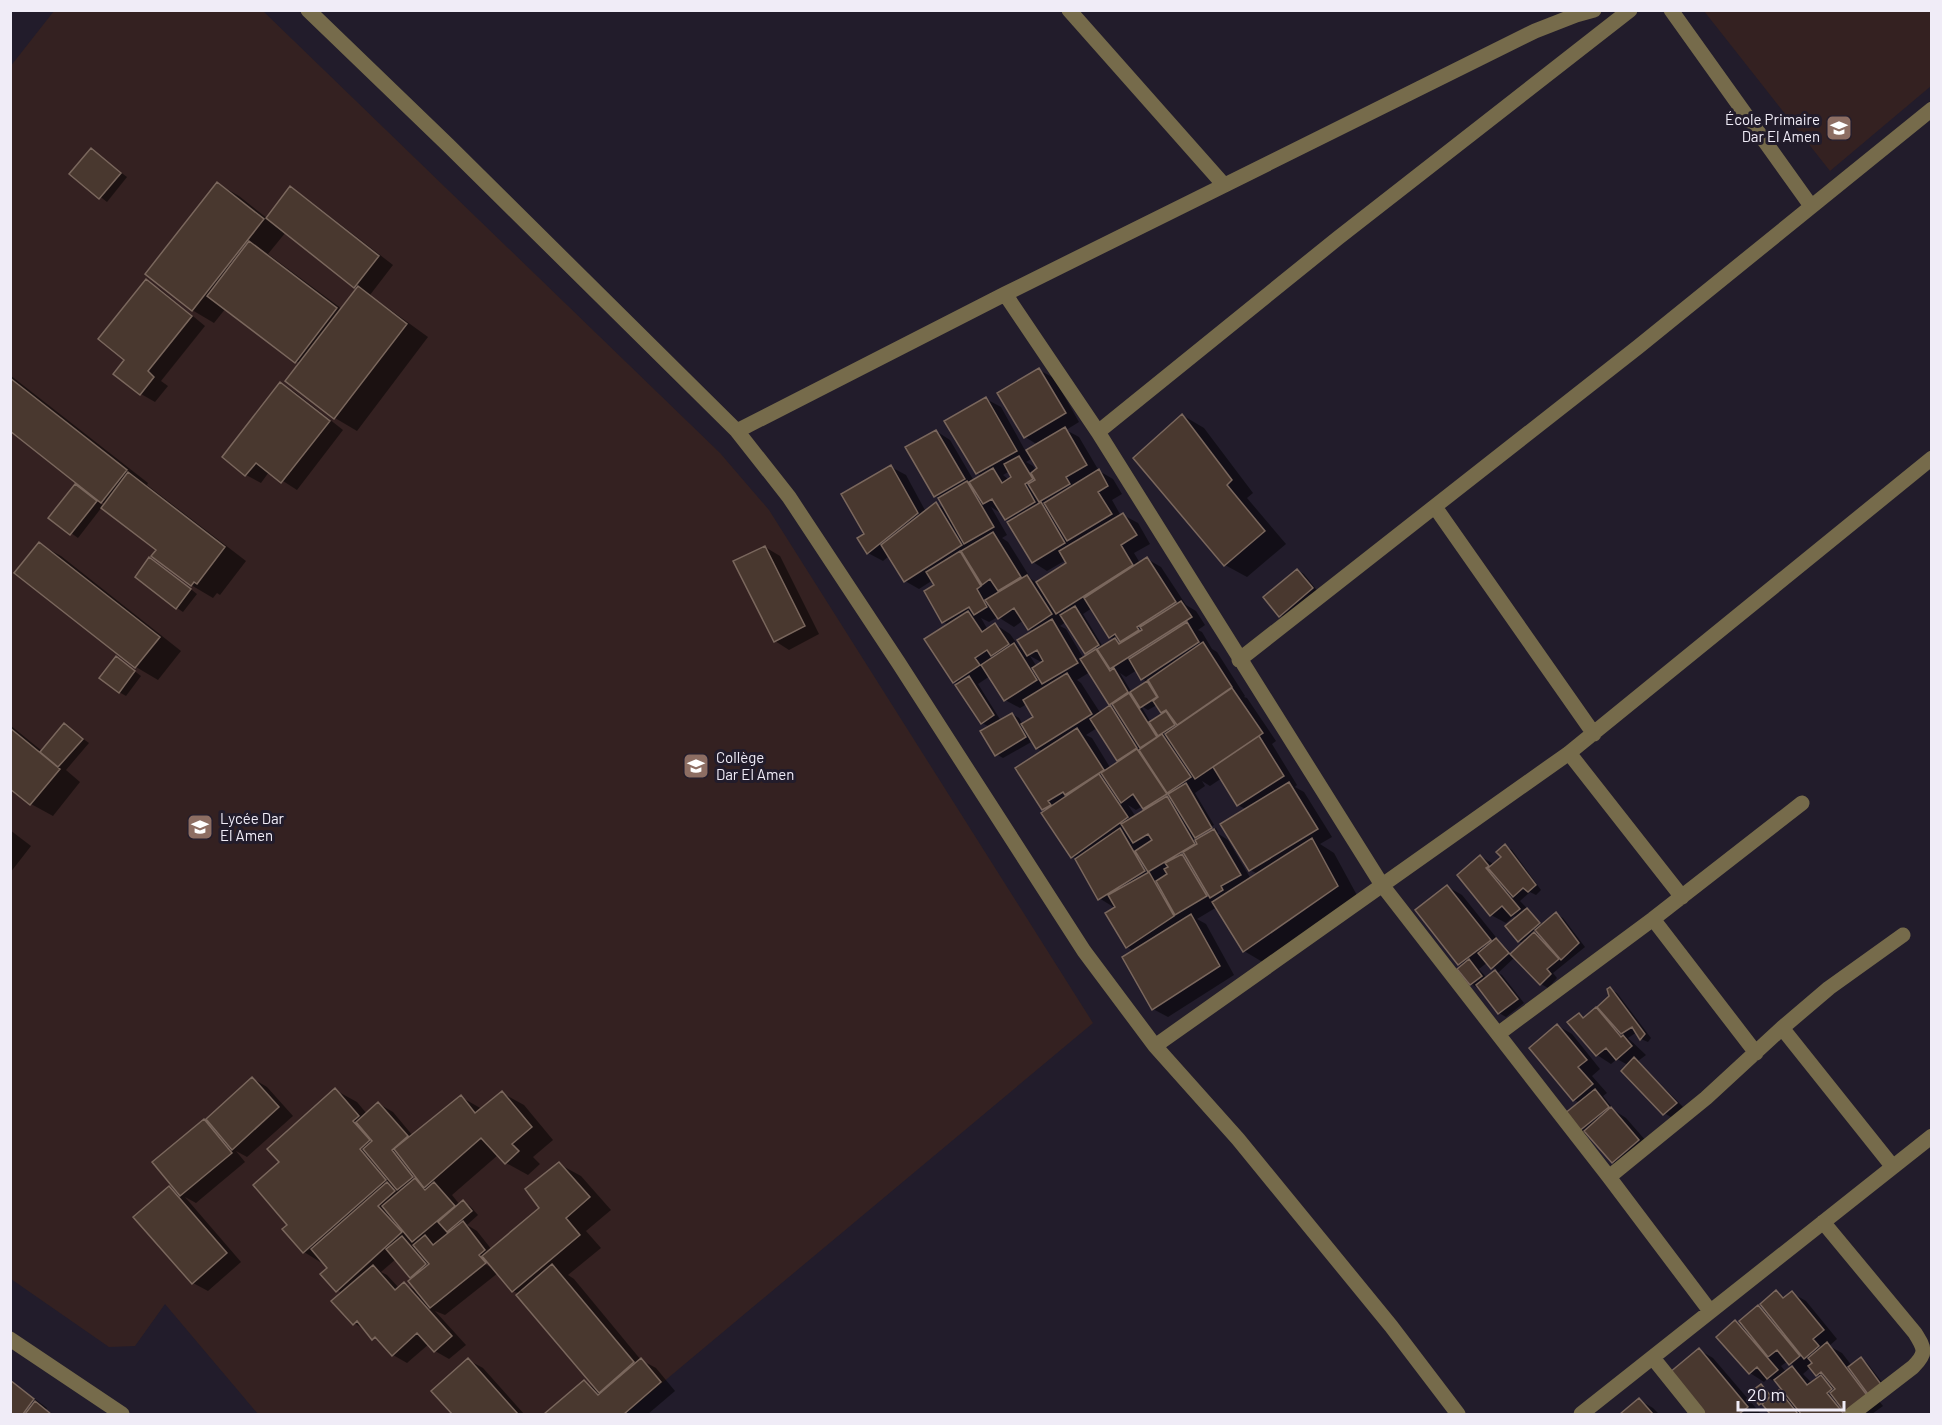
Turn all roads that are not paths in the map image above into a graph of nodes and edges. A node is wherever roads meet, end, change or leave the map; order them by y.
1 (308, 10) edge
2 (1069, 10) edge
3 (1594, 10) edge
4 (1630, 10) edge
5 (1671, 10) edge
6 (1932, 109) edge
7 (1224, 185) junction
8 (1811, 206) junction
9 (1005, 294) junction
10 (737, 431) junction
11 (1098, 432) junction
12 (1932, 458) edge
13 (1436, 507) junction
14 (1239, 660) junction
15 (1594, 734) junction
16 (1569, 753) junction
17 (1803, 803) dead end
18 (1382, 885) junction
19 (1682, 897) junction
20 (1653, 920) junction
21 (1903, 935) dead end
22 (1782, 1028) junction
23 (1498, 1035) junction
24 (1155, 1046) junction
25 (1756, 1053) junction
26 (1932, 1137) edge
27 (1893, 1167) junction
28 (1609, 1177) junction
29 (1823, 1222) junction
30 (1710, 1311) junction
31 (10, 1339) edge
32 (1653, 1358) junction
33 (122, 1414) edge
34 (1458, 1414) edge
35 (1581, 1414) edge
36 (1698, 1414) edge
37 (1852, 1414) edge

1 - 10 street
2 - 7 street
3 - 7 street
4 - 11 street
5 - 8 street
6 - 8 street
7 - 9 street
8 - 13 street
9 - 10 street
9 - 11 street
10 - 24 street
11 - 14 street
12 - 15 street
13 - 14 street
13 - 15 street
14 - 18 street
15 - 16 street
16 - 18 street
16 - 19 street
17 - 19 street
18 - 23 street
18 - 24 street
19 - 20 street
20 - 23 street
20 - 25 street
21 - 22 street
22 - 25 street
22 - 27 street
23 - 28 street
24 - 34 street
25 - 28 street
26 - 27 street
27 - 29 street
28 - 30 street
29 - 30 street
29 - 37 street
30 - 32 street
31 - 33 street
32 - 35 street
32 - 36 street

